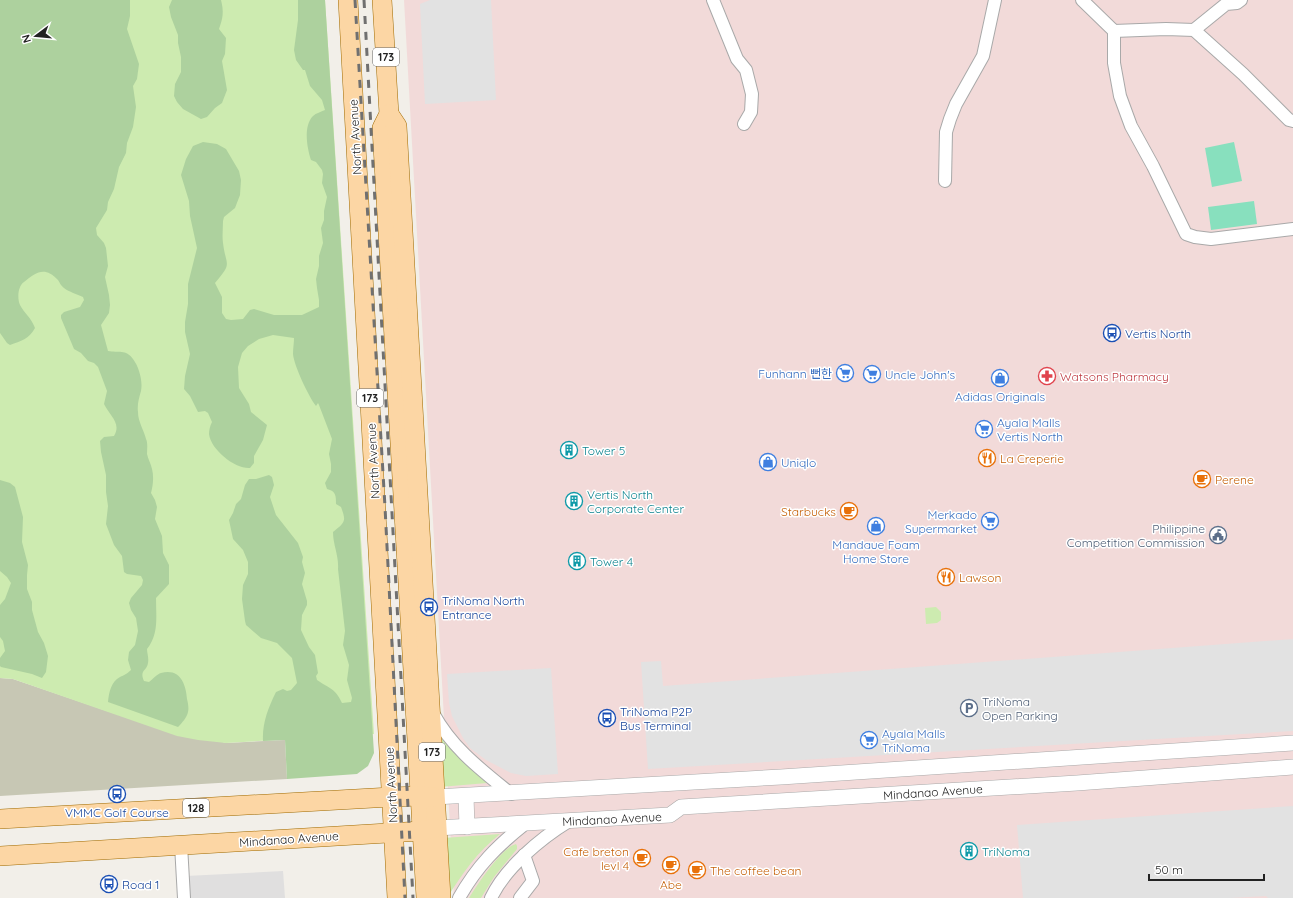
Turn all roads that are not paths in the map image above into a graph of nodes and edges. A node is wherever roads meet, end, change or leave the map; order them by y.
1 (348, 0) edge
2 (382, 0) edge
3 (713, 0) edge
4 (995, 0) edge
5 (1082, 0) edge
6 (1241, 0) edge
7 (1194, 30) junction
8 (1114, 31) junction
9 (389, 114) junction
10 (1293, 121) edge
11 (744, 124) dead end
12 (945, 181) dead end
13 (1293, 229) edge
14 (394, 327) junction
15 (411, 354) junction
16 (411, 375) junction
17 (397, 391) junction
18 (412, 533) junction
19 (416, 604) junction
20 (429, 706) junction
21 (1293, 743) edge
22 (1293, 767) edge
23 (511, 794) junction
24 (466, 796) junction
25 (391, 797) junction
26 (428, 797) junction
27 (0, 819) edge
28 (569, 821) junction
29 (526, 823) junction
30 (468, 827) junction
31 (429, 829) junction
32 (393, 832) junction
33 (181, 845) junction
34 (524, 855) junction
35 (0, 856) edge
36 (184, 898) edge
37 (397, 898) edge
38 (426, 898) edge
39 (441, 898) edge
40 (459, 898) edge
41 (491, 898) edge
42 (520, 898) edge

1 - 25 main road, North Avenue / 173
2 - 9 main road, 173
3 - 11 street
4 - 12 street
5 - 8 street
6 - 7 street
7 - 8 street
7 - 10 street
8 - 13 street
9 - 14 main road, 173
9 - 15 main road, 173
14 - 15 main road
14 - 17 main road, 173
15 - 16 main road, 173
16 - 17 main road
16 - 18 main road, 173
17 - 18 main road, 173
18 - 19 main road, 173
19 - 20 main road, 173
19 - 26 main road, 173
20 - 23 street
20 - 26 main road, 173
21 - 23 street, Mindanao Avenue
22 - 28 street, Mindanao Avenue
23 - 24 street, Mindanao Avenue
24 - 26 street, Mindanao Avenue
24 - 30 street
25 - 26 main road, Mindanao Avenue / 128
25 - 27 main road, Mindanao Avenue / 128
25 - 32 main road, North Avenue / 173
26 - 31 main road, 173
28 - 29 street, Mindanao Avenue
28 - 34 street
29 - 30 street, Mindanao Avenue
29 - 40 street
30 - 31 street, Mindanao Avenue
31 - 32 main road, Mindanao Avenue
31 - 38 main road, 173
31 - 39 main road, 173
32 - 33 main road, Mindanao Avenue
32 - 37 main road, North Avenue / 173
33 - 35 main road, Mindanao Avenue
33 - 36 street
34 - 41 street
34 - 42 street

